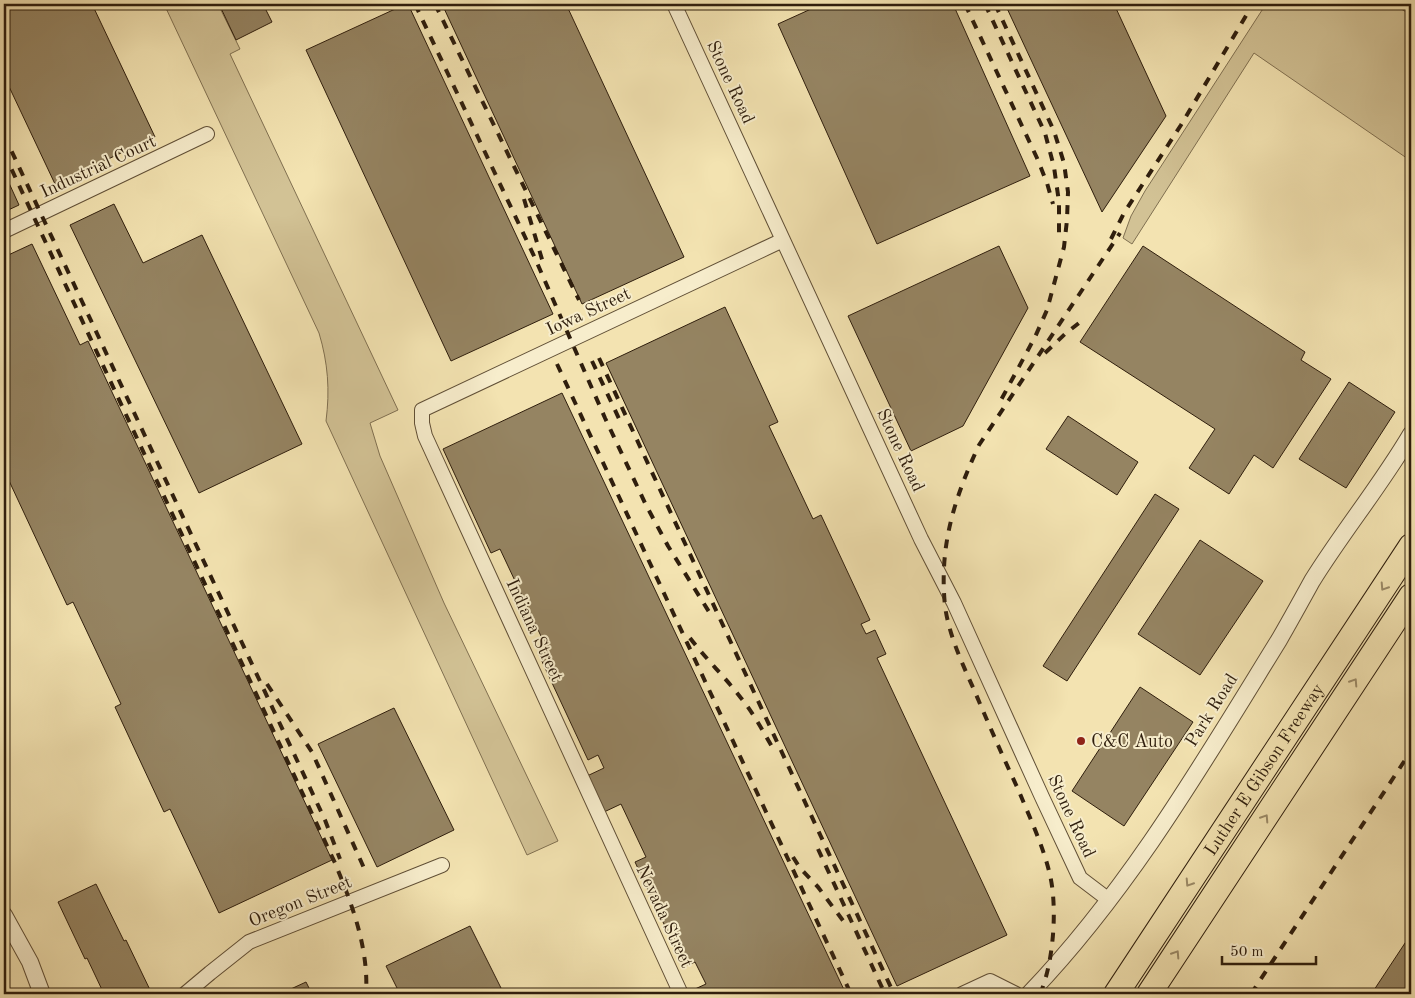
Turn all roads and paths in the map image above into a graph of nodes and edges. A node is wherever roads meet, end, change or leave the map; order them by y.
1 (674, 4) edge
2 (207, 134) dead end
3 (4, 231) edge
4 (783, 240) junction
5 (422, 423) joint
6 (1411, 434) edge
7 (1411, 546) edge
8 (1411, 596) edge
9 (616, 852) joint
10 (442, 865) dead end
11 (1108, 900) junction
12 (4, 915) edge
13 (42, 994) edge
14 (185, 994) edge
15 (681, 994) edge
16 (962, 994) edge
17 (1016, 994) edge
18 (1029, 994) edge
19 (1116, 994) edge
20 (1149, 994) edge

1 - 4 street, Stone Road
2 - 3 street, Industrial Court
4 - 5 street, Iowa Street
4 - 11 street, Stone Road
5 - 9 street, Indiana Street
6 - 11 street, Park Road
7 -> 19 highway, Luther E Gibson Freeway
20 -> 8 highway, Luther E Gibson Freeway
9 - 15 street, Nevada Street
10 - 14 street, Oregon Street
11 - 18 street, Park Road
12 - 13 street
16 - 17 street

